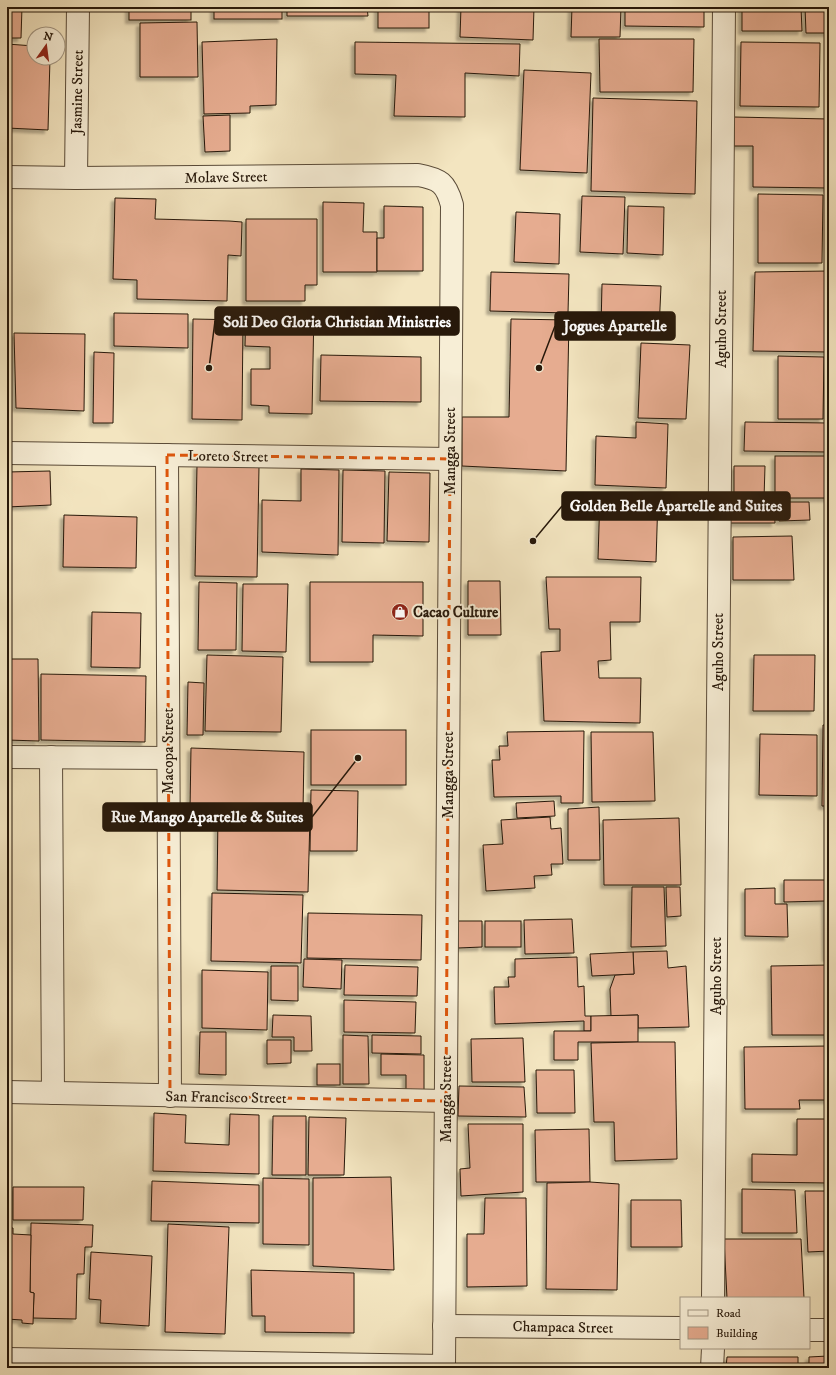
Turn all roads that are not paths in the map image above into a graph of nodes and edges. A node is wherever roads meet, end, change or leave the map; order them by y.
1 (78, 7) edge
2 (724, 7) edge
3 (7, 177) edge
4 (76, 178) junction
5 (443, 184) joint
6 (7, 453) edge
7 (167, 455) junction
8 (450, 459) junction
9 (7, 756) edge
10 (51, 757) junction
11 (168, 758) junction
12 (7, 1092) edge
13 (53, 1093) junction
14 (170, 1096) junction
15 (446, 1101) junction
16 (713, 1297) edge
17 (444, 1326) junction
18 (680, 1328) edge
19 (810, 1330) edge
20 (829, 1330) edge
21 (712, 1349) edge
22 (7, 1359) edge
23 (444, 1367) edge
24 (712, 1368) edge

1 - 4 street, Jasmine Street
2 - 16 street, Aguho Street
3 - 4 street, Molave Street
4 - 5 street, Molave Street
5 - 8 street, Mangga Street
6 - 7 street, Loreto Street
7 - 8 street, Loreto Street
7 - 11 street, Macopa Street
8 - 15 street, Mangga Street
9 - 10 street
10 - 11 street
10 - 13 street
11 - 14 street, Macopa Street
12 - 13 street, San Francisco Street
13 - 14 street, San Francisco Street
14 - 15 street, San Francisco Street
15 - 17 street, Mangga Street
17 - 18 street, Champaca Street
17 - 23 street, Mangga Street
19 - 20 street
21 - 24 street
22 - 23 street

